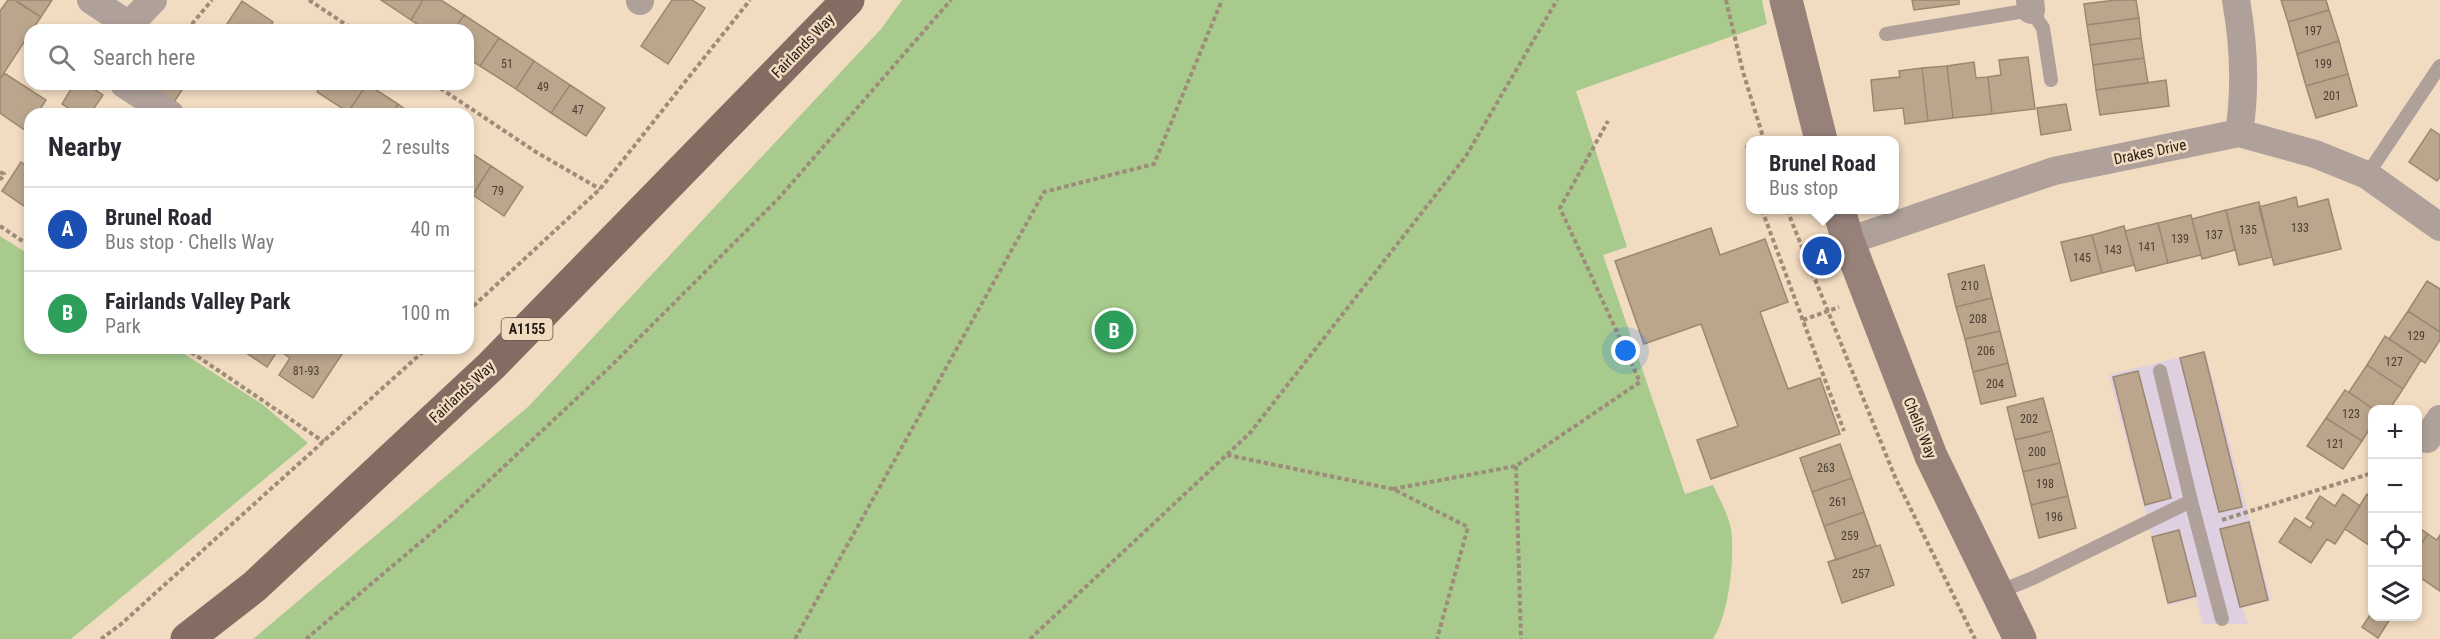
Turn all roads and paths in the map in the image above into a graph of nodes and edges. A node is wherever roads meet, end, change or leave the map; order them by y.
1 (91, 0) edge
2 (153, 0) edge
3 (212, 0) edge
4 (309, 0) edge
5 (750, 0) edge
6 (848, 0) edge
7 (951, 0) edge
8 (1222, 0) edge
9 (1557, 0) edge
10 (1726, 0) edge
11 (1786, 0) edge
12 (2236, 0) edge
13 (2031, 5) edge
14 (123, 24) edge
15 (132, 24) edge
16 (192, 24) edge
17 (345, 24) edge
18 (1886, 34) dead end
19 (2440, 66) edge
20 (2051, 80) dead end
21 (133, 90) edge
22 (443, 90) edge
23 (161, 108) edge
24 (470, 108) edge
25 (474, 111) edge
26 (1608, 121) dead end
27 (2239, 133) junction
28 (1762, 136) edge
29 (1820, 136) edge
30 (0, 171) edge
31 (2367, 175) junction
32 (0, 180) edge
33 (600, 189) junction
34 (1763, 214) edge
35 (1789, 214) edge
36 (1840, 214) edge
37 (0, 226) edge
38 (2440, 227) edge
39 (1848, 241) junction
40 (24, 242) edge
41 (474, 304) edge
42 (194, 354) edge
43 (420, 354) edge
44 (2160, 371) dead end
45 (1844, 431) dead end
46 (324, 442) junction
47 (1227, 455) junction
48 (1516, 466) junction
49 (2368, 475) edge
50 (1393, 489) junction
51 (2191, 501) junction
52 (2198, 528) junction
53 (1996, 593) junction
54 (2222, 619) dead end
55 (101, 639) edge
56 (187, 639) edge
57 (306, 639) edge
58 (795, 639) edge
59 (1030, 639) edge
60 (1437, 639) edge
61 (1521, 639) edge
62 (1975, 639) edge
63 (2020, 639) edge

1 - 14 street
2 - 15 street
3 - 16 path
4 - 17 path
5 - 33 path
6 - 56 main road, Fairlands Way / A1155
7 - 57 path
8 - 58 path
9 - 47 path
10 - 28 path
11 - 29 street
12 - 27 street
13 - 18 lane
13 - 20 lane
19 - 31 lane
21 - 23 street
22 - 24 path
25 - 33 path
26 - 48 path
27 - 31 street, Drakes Drive
27 - 39 street, Drakes Drive
30 - 32 path
31 - 38 street, Drakes Drive
33 - 41 path
34 - 45 path
35 - 62 path
36 - 39 street, Chells Way
37 - 40 path
39 - 53 street, Chells Way
42 - 46 path
43 - 46 path
44 - 51 lane
46 - 55 path
47 - 50 path
47 - 59 path
48 - 50 path
48 - 61 path
49 - 52 path
50 - 60 path
51 - 52 lane
51 - 53 lane
52 - 54 lane
53 - 63 street, Chells Way

